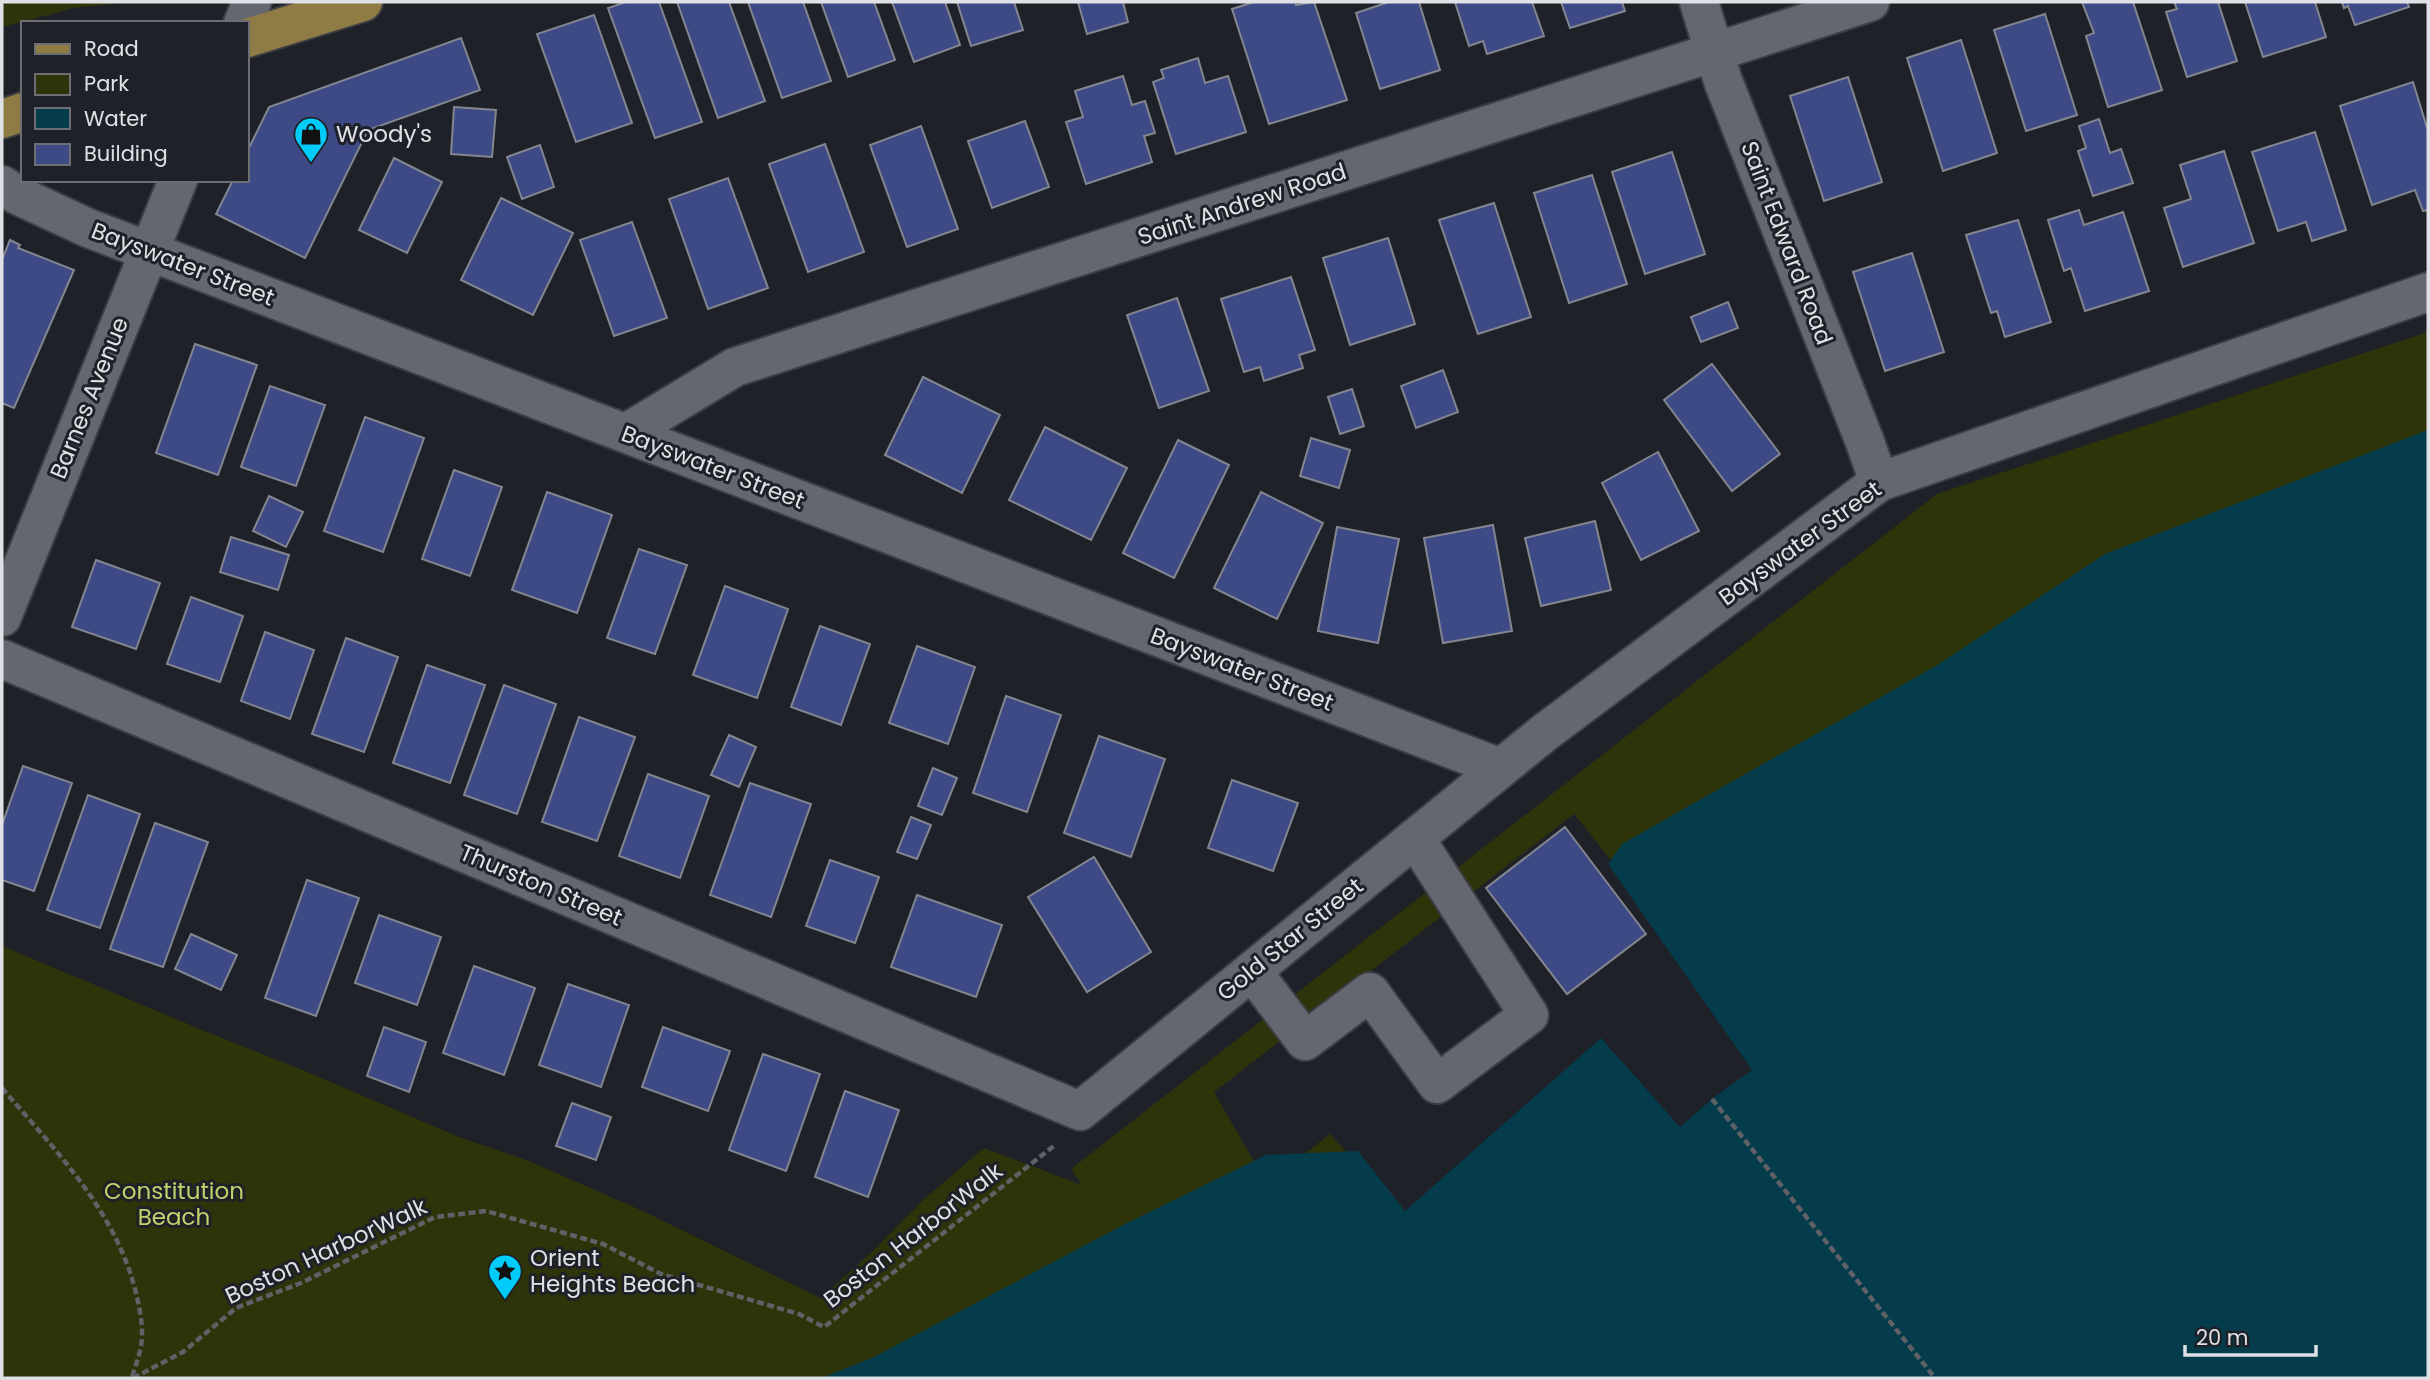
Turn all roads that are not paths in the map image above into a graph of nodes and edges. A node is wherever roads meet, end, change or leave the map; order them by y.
1 (252, 2) edge
2 (363, 2) edge
3 (1699, 2) edge
4 (1870, 2) edge
5 (244, 21) edge
6 (248, 38) edge
7 (1715, 52) junction
8 (21, 113) edge
9 (2, 119) edge
10 (177, 182) edge
11 (2, 186) edge
12 (149, 250) junction
13 (2428, 292) edge
14 (626, 433) junction
15 (1879, 482) junction
16 (2, 617) edge
17 (2, 659) edge
18 (1501, 768) junction
19 (1415, 838) junction
20 (1252, 971) junction
21 (1080, 1111) joint

1 - 5 street
2 - 6 main road
3 - 7 street, Saint Edward Road
4 - 7 street, Saint Andrew Road
7 - 14 street, Saint Andrew Road
7 - 15 street, Saint Edward Road
8 - 9 main road
10 - 12 street, Barnes Avenue
11 - 12 street, Bayswater Street
12 - 14 street, Bayswater Street
12 - 16 street, Barnes Avenue
13 - 15 street, Bayswater Street
14 - 18 street, Bayswater Street
15 - 18 street, Bayswater Street
17 - 21 street, Thurston Street
18 - 19 street, Gold Star Street
19 - 20 street, Gold Star Street
19 - 20 street
20 - 21 street, Gold Star Street

